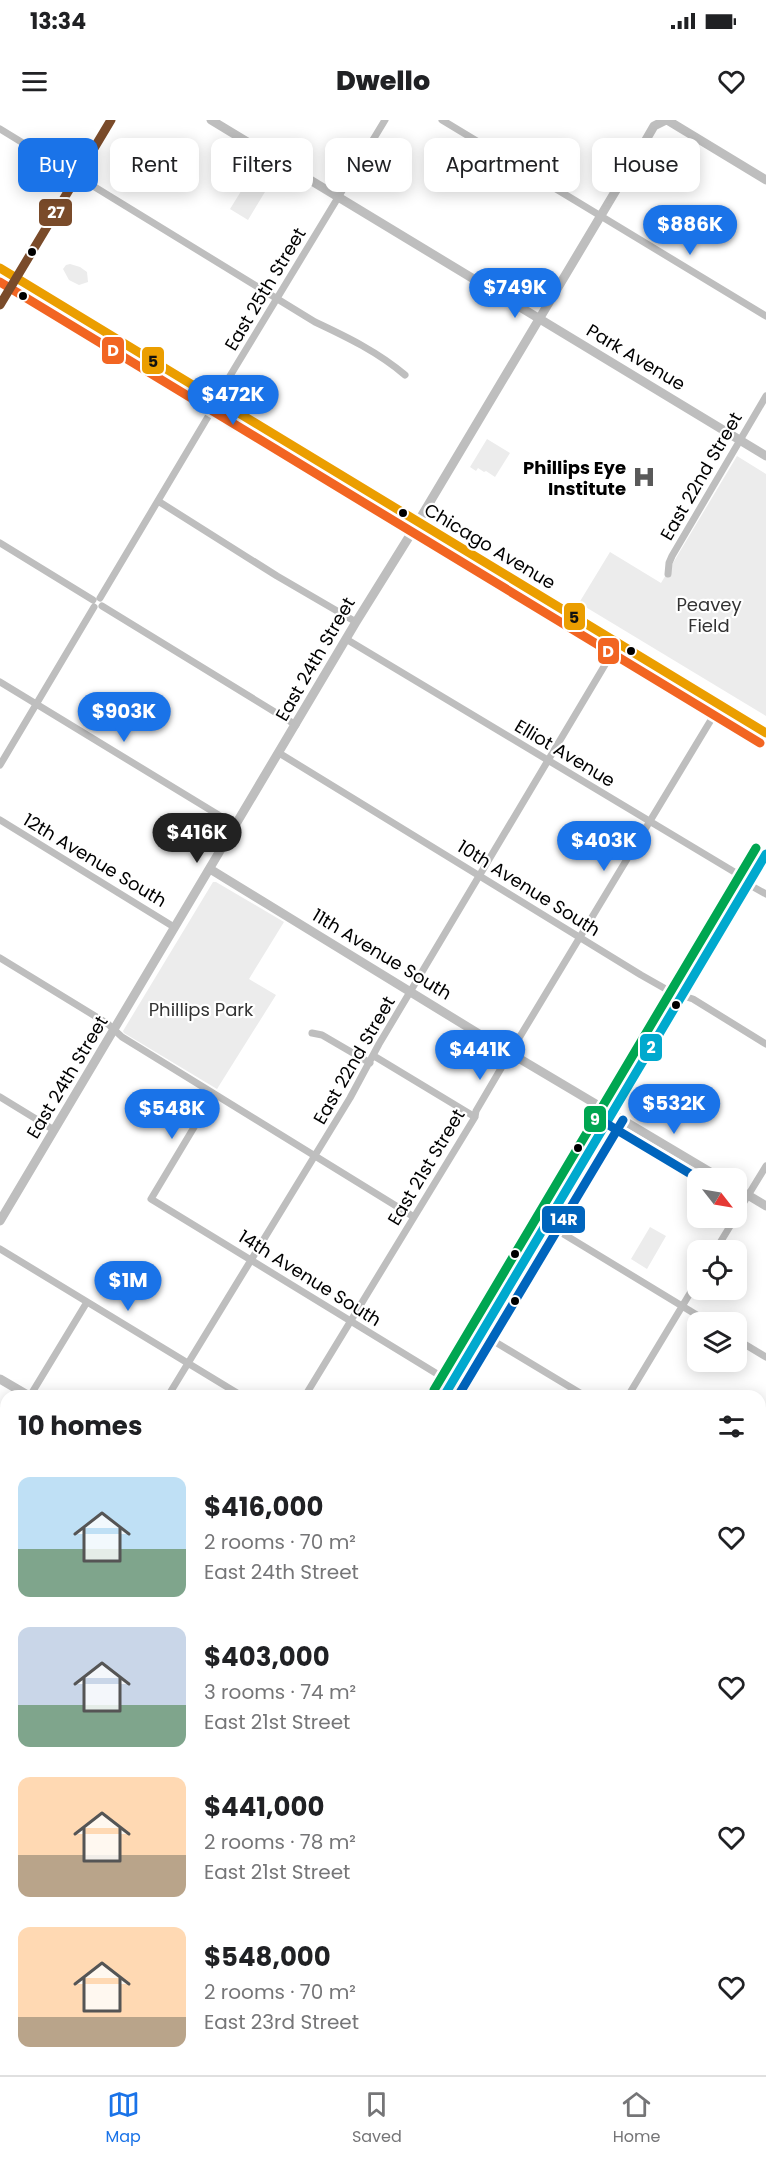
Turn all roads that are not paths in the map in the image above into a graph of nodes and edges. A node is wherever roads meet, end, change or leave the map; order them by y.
1 (111, 120) edge
2 (212, 120) edge
3 (385, 120) edge
4 (442, 120) edge
5 (667, 120) edge
6 (0, 129) edge
7 (18, 140) edge
8 (98, 142) edge
9 (766, 180) edge
10 (98, 188) edge
11 (68, 192) edge
12 (338, 198) junction
13 (601, 216) junction
14 (0, 268) edge
15 (17, 277) junction
16 (277, 297) junction
17 (0, 305) edge
18 (766, 316) edge
19 (540, 318) junction
20 (405, 375) dead end
21 (766, 396) edge
22 (216, 399) junction
23 (740, 440) junction
24 (766, 456) edge
25 (158, 501) junction
26 (418, 521) junction
27 (0, 543) edge
28 (668, 574) dead end
29 (97, 603) junction
30 (356, 622) junction
31 (346, 639) junction
32 (618, 643) junction
33 (0, 682) edge
34 (36, 704) junction
35 (720, 705) junction
36 (296, 725) junction
37 (766, 732) edge
38 (279, 753) junction
39 (548, 760) junction
40 (0, 765) edge
41 (0, 820) edge
42 (649, 821) junction
43 (235, 825) junction
44 (766, 854) edge
45 (210, 869) junction
46 (480, 875) junction
47 (748, 884) junction
48 (766, 894) edge
49 (174, 927) junction
50 (580, 937) junction
51 (0, 958) edge
52 (411, 991) junction
53 (682, 997) junction
54 (114, 1030) junction
55 (312, 1033) dead end
56 (766, 1044) edge
57 (510, 1053) junction
58 (374, 1056) junction
59 (369, 1063) junction
60 (214, 1094) junction
61 (0, 1097) edge
62 (613, 1113) junction
63 (475, 1117) junction
64 (54, 1130) junction
65 (315, 1156) junction
66 (766, 1166) edge
67 (704, 1168) edge
68 (748, 1195) joint
69 (766, 1206) edge
70 (414, 1217) junction
71 (0, 1221) edge
72 (547, 1224) junction
73 (0, 1249) edge
74 (251, 1260) junction
75 (687, 1298) edge
76 (87, 1302) junction
77 (682, 1306) junction
78 (692, 1312) edge
79 (351, 1321) junction
80 (482, 1334) junction
81 (747, 1346) edge
82 (766, 1357) edge
83 (188, 1364) junction
84 (0, 1379) edge
85 (452, 1383) junction
86 (19, 1390) edge
87 (33, 1390) edge
88 (172, 1390) edge
89 (232, 1390) edge
90 (309, 1390) edge
91 (448, 1390) edge
92 (575, 1390) edge
93 (632, 1390) edge

1 - 8 street
2 - 12 street, Park Avenue
3 - 12 street, East 25th Street
4 - 13 street
5 - 9 street
5 - 13 street, East 24th Street
6 - 7 street
10 - 16 street
11 - 15 street
12 - 16 street, East 25th Street
12 - 19 street, Park Avenue
13 - 18 street
13 - 19 street, East 24th Street
14 - 15 street, Chicago Avenue
15 - 17 street
15 - 22 street, Chicago Avenue
16 - 20 street
16 - 22 street, East 25th Street
19 - 23 street, Park Avenue
19 - 26 street, East 24th Street
21 - 23 street, East 22nd Street
22 - 25 street, East 25th Street
22 - 26 street, Chicago Avenue
23 - 24 street, Park Avenue
23 - 28 street, East 22nd Street
25 - 29 street, East 25th Street
25 - 30 street
26 - 30 street, East 24th Street
26 - 32 street, Chicago Avenue
27 - 29 street
29 - 34 street, East 25th Street
29 - 36 street
30 - 31 street, East 24th Street
31 - 36 street, East 24th Street
31 - 39 street, Elliot Avenue
32 - 35 street, Chicago Avenue
32 - 39 street, East 22nd Street
33 - 34 street
34 - 40 street, East 25th Street
34 - 43 street
35 - 37 street, Chicago Avenue
35 - 42 street, East 21st Street
36 - 38 street, East 24th Street
38 - 43 street, East 24th Street
38 - 46 street, 10th Avenue South
39 - 42 street, Elliot Avenue
39 - 46 street, East 22nd Street
41 - 49 street, 12th Avenue South
42 - 47 street, Elliot Avenue
42 - 50 street, East 21st Street
43 - 45 street, East 24th Street
44 - 47 main road
45 - 49 street, East 24th Street
45 - 52 street, 11th Avenue South
46 - 50 street, 10th Avenue South
46 - 52 street, East 22nd Street
47 - 48 street, Elliot Avenue
47 - 53 main road
49 - 54 street, East 24th Street
50 - 53 street, 10th Avenue South
50 - 57 street, East 21st Street
51 - 54 street
52 - 57 street, 11th Avenue South
52 - 58 street, East 22nd Street
53 - 56 street, 10th Avenue South
53 - 62 main road
54 - 60 street
54 - 64 street, East 24th Street
55 - 59 street
57 - 62 street, 11th Avenue South
57 - 63 street, East 21st Street
58 - 59 street, East 22nd Street
58 - 63 street
59 - 65 street, East 22nd Street
60 - 65 street
60 - 74 street, 14th Avenue South
61 - 64 street
62 - 67 street, 11th Avenue South
62 - 72 main road
63 - 70 street, East 21st Street
64 - 71 street, East 24th Street
65 - 70 street
65 - 74 street, East 22nd Street
66 - 68 street
68 - 69 street
70 - 79 street, East 21st Street
72 - 77 street
72 - 80 main road
73 - 76 street
74 - 79 street, 14th Avenue South
74 - 83 street, East 22nd Street
75 - 77 street
76 - 83 street
76 - 87 street
77 - 78 street
77 - 93 street
79 - 85 street, 14th Avenue South
79 - 90 street, East 21st Street
80 - 85 main road
80 - 92 street
81 - 82 street
83 - 88 street, East 22nd Street
83 - 89 street
84 - 86 street
85 - 91 main road

